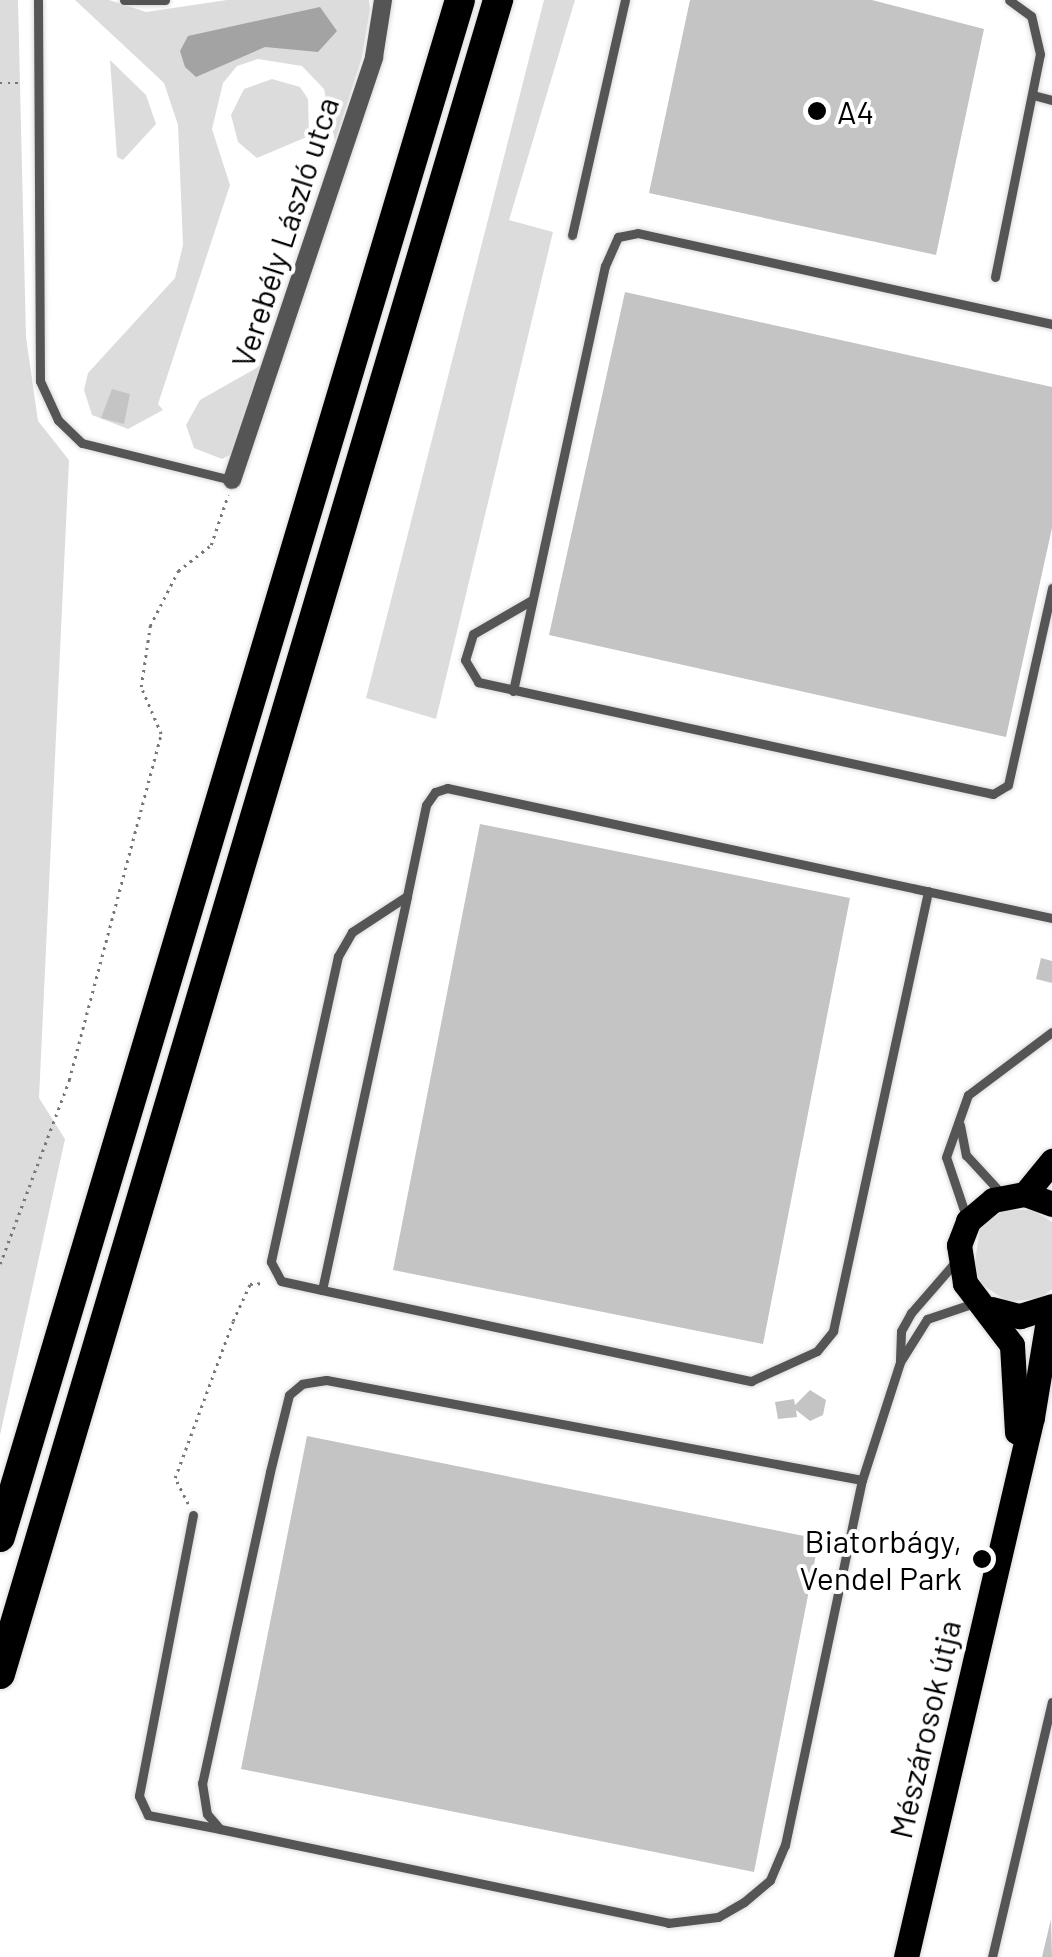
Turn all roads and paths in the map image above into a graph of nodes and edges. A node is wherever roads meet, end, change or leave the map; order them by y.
1 (38, 0) edge
2 (165, 0) edge
3 (382, 0) edge
4 (460, 0) edge
5 (498, 0) edge
6 (625, 0) edge
7 (1009, 0) edge
8 (131, 1) edge
9 (0, 83) edge
10 (38, 83) junction
11 (1033, 95) junction
12 (1052, 100) edge
13 (572, 235) dead end
14 (995, 277) dead end
15 (1052, 324) edge
16 (232, 480) junction
17 (1052, 588) edge
18 (532, 600) junction
19 (513, 691) junction
20 (928, 890) junction
21 (407, 896) junction
22 (1052, 918) edge
23 (1052, 1032) edge
24 (960, 1118) junction
25 (1052, 1161) edge
26 (1014, 1195) junction
27 (1052, 1204) edge
28 (968, 1221) junction
29 (958, 1258) junction
30 (0, 1264) edge
31 (282, 1281) junction
32 (322, 1290) junction
33 (986, 1306) junction
34 (1051, 1307) edge
35 (900, 1362) junction
36 (1020, 1457) junction
37 (862, 1480) junction
38 (193, 1515) joint
39 (0, 1538) edge
40 (0, 1674) edge
41 (1052, 1702) edge
42 (220, 1830) junction
43 (906, 1957) edge
44 (992, 1957) edge

1 - 10 lane
2 - 8 lane
3 - 16 street, Verebély László utca
4 - 39 highway
5 - 40 highway
6 - 13 lane
7 - 11 lane
9 - 10 path
10 - 16 lane
11 - 12 lane
11 - 14 lane
15 - 18 lane
16 - 30 path
17 - 19 lane
18 - 19 lane
18 - 19 lane
20 - 21 lane
20 - 22 lane
20 - 32 lane
21 - 31 lane
21 - 32 lane
23 - 24 lane
24 - 26 lane
24 - 28 lane
25 - 26 main road
26 - 27 main road
26 - 28 main road
28 - 29 main road
29 - 33 main road, Mészárosok útja
29 - 35 lane
31 - 32 lane
31 - 38 path
33 - 34 main road, Mészárosok útja
33 - 35 lane
33 - 36 main road, Mészárosok útja
34 - 36 main road, Mészárosok útja
35 - 37 lane
36 - 43 main road, Mészárosok útja
37 - 42 lane
37 - 42 lane
38 - 42 lane
41 - 44 lane

